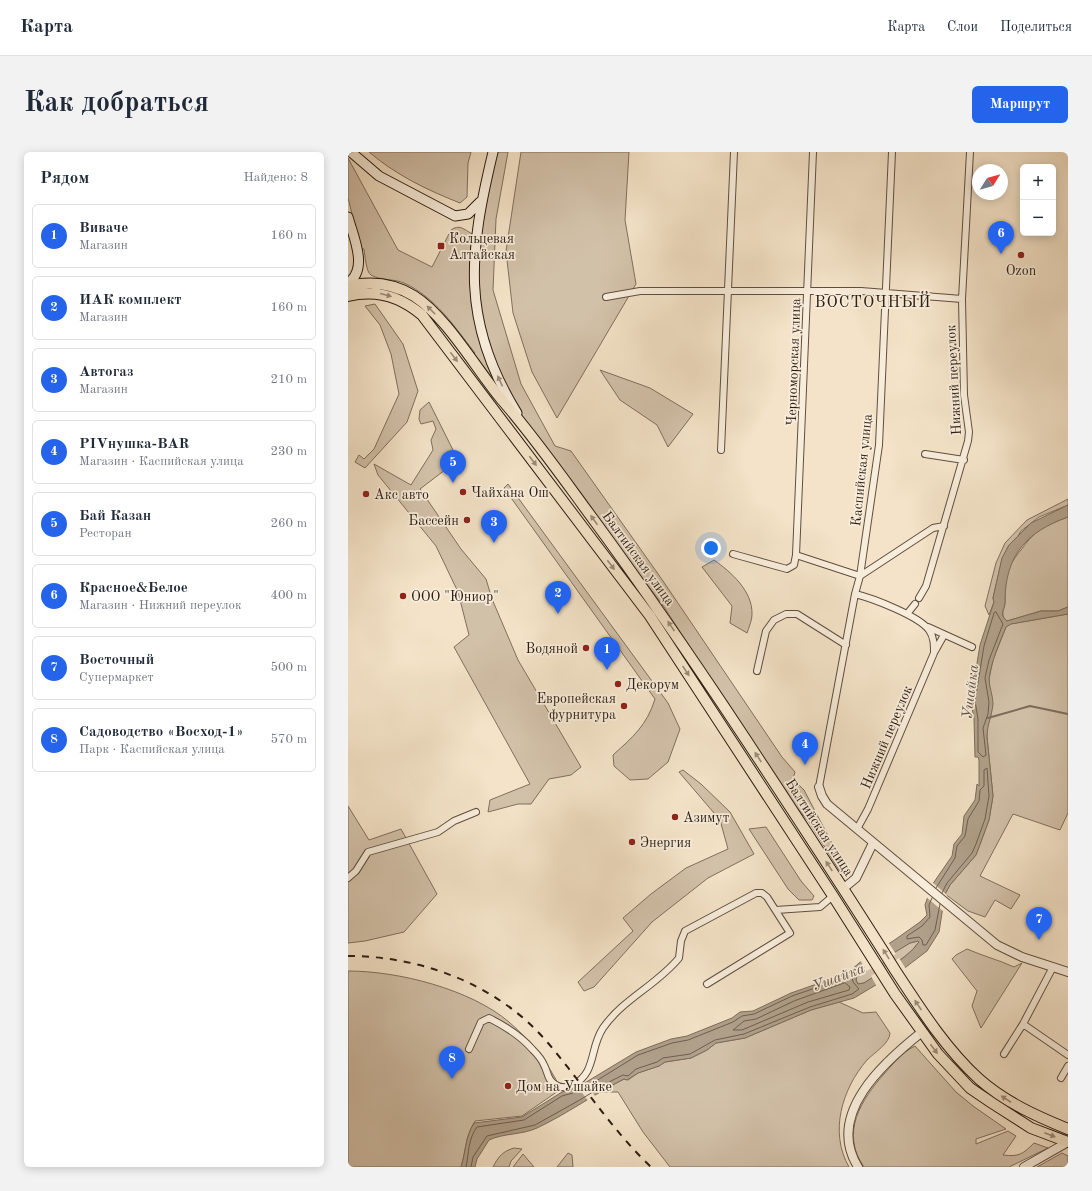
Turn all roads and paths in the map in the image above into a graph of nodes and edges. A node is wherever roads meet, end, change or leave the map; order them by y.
1 (351, 152) edge
2 (492, 152) edge
3 (734, 152) edge
4 (813, 152) edge
5 (892, 152) edge
6 (970, 152) edge
7 (482, 199) junction
8 (348, 217) edge
9 (348, 284) edge
10 (728, 290) junction
11 (807, 291) junction
12 (885, 293) junction
13 (348, 296) edge
14 (606, 297) dead end
15 (962, 299) junction
16 (526, 427) junction
17 (721, 450) dead end
18 (925, 454) dead end
19 (964, 460) junction
20 (944, 526) junction
21 (733, 554) dead end
22 (796, 555) junction
23 (860, 576) junction
24 (855, 594) junction
25 (919, 598) dead end
26 (915, 604) dead end
27 (907, 614) junction
28 (926, 626) junction
29 (944, 635) junction
30 (846, 644) junction
31 (972, 647) dead end
32 (934, 654) junction
33 (757, 671) dead end
34 (820, 787) joint
35 (476, 812) dead end
36 (857, 829) junction
37 (873, 843) junction
38 (348, 878) edge
39 (844, 888) junction
40 (833, 896) junction
41 (776, 910) junction
42 (1053, 967) junction
43 (1068, 972) edge
44 (708, 984) dead end
45 (1023, 1024) junction
46 (922, 1032) junction
47 (469, 1049) dead end
48 (1004, 1054) dead end
49 (1068, 1055) edge
50 (1068, 1066) edge
51 (1060, 1078) dead end
52 (1068, 1128) edge
53 (1068, 1142) edge
54 (858, 1167) edge
55 (1024, 1167) edge

1 - 7 main road
2 - 7 main road
3 - 10 street
4 - 11 street, Черноморская улица
5 - 12 street, Каспийская улица
6 - 15 street, Нижний переулок
16 -> 7 main road
8 - 9 main road
16 -> 9 main road, Балтийская улица
10 - 11 street
10 - 14 street
10 - 17 street
11 - 12 street
11 - 22 street, Черноморская улица
12 - 15 street
12 - 23 street, Каспийская улица
13 -> 40 main road, Балтийская улица
15 - 19 street, Нижний переулок
39 -> 16 main road, Балтийская улица
18 - 19 street
19 - 20 street, Нижний переулок
20 - 23 street
20 - 25 street, Нижний переулок
21 - 22 street
22 - 23 street
23 - 24 street, Каспийская улица
24 - 27 street
24 - 30 street, Каспийская улица
26 - 27 street
27 - 28 street
28 - 29 street
28 - 32 street
29 - 31 street
29 - 32 street, Нижний переулок
30 - 33 street
30 - 34 street, Каспийская улица
32 - 36 street, Нижний переулок
34 - 36 street, Балтийская улица
35 - 38 street
36 - 37 street, Балтийская улица
37 - 39 street
37 - 42 street, Балтийская улица
52 -> 39 main road, Балтийская улица
40 - 41 street
40 - 46 main road, Балтийская улица
41 - 44 street
41 - 47 street
42 - 43 street
42 - 45 street
45 - 48 street
45 - 49 street
46 -> 53 main road
46 - 54 street
50 - 51 street
53 - 55 street

